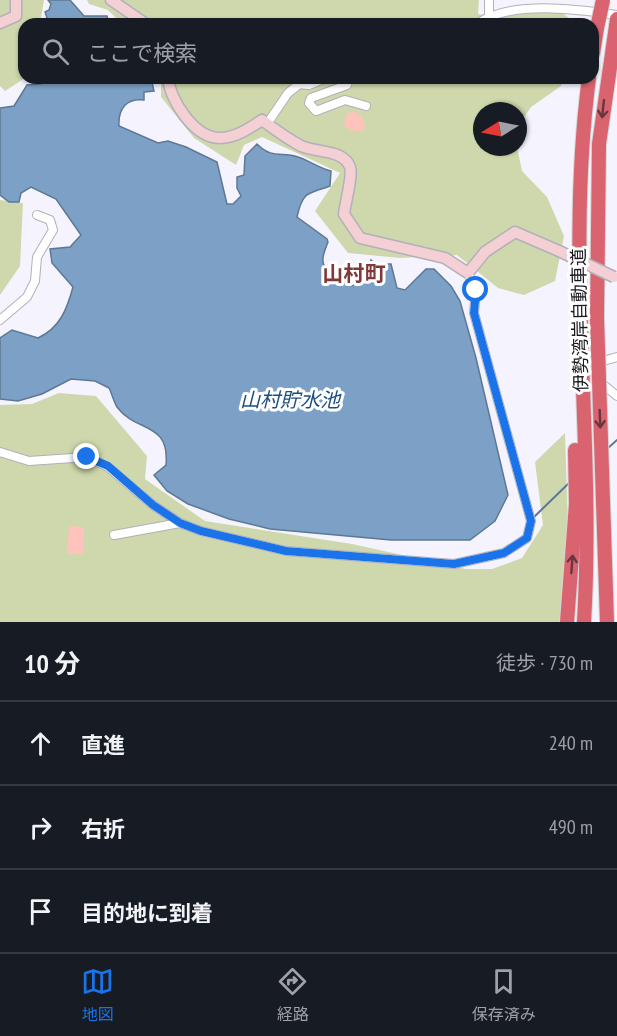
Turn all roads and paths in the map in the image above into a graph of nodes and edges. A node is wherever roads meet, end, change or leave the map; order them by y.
1 (16, 0) edge
2 (111, 0) edge
3 (489, 0) edge
4 (603, 0) edge
5 (489, 13) junction
6 (137, 18) edge
7 (484, 18) edge
8 (599, 19) edge
9 (616, 21) edge
10 (0, 23) edge
11 (170, 84) edge
12 (298, 84) joint
13 (311, 84) edge
14 (347, 84) edge
15 (588, 84) edge
16 (366, 106) dead end
17 (267, 124) junction
18 (37, 215) dead end
19 (468, 273) junction
20 (616, 277) edge
21 (0, 320) edge
22 (617, 357) edge
23 (617, 396) edge
24 (0, 452) edge
25 (581, 504) junction
26 (180, 523) junction
27 (114, 535) dead end
28 (604, 617) edge
29 (584, 618) edge
30 (567, 622) edge

1 - 10 street
2 - 6 street
3 - 5 street
4 - 8 highway, bridge
5 - 7 street
5 - 9 street
9 -> 28 highway, 伊勢湾岸自動車道, bridge
11 - 17 street
12 - 13 street
12 - 17 street
14 - 16 street
15 - 25 highway, 伊勢湾岸自動車道
17 - 19 street
18 - 21 street
19 - 20 street, bridge
19 - 26 street
22 - 23 street
24 - 26 street
25 - 29 highway, 伊勢湾岸自動車道
30 -> 25 highway
26 - 27 street

